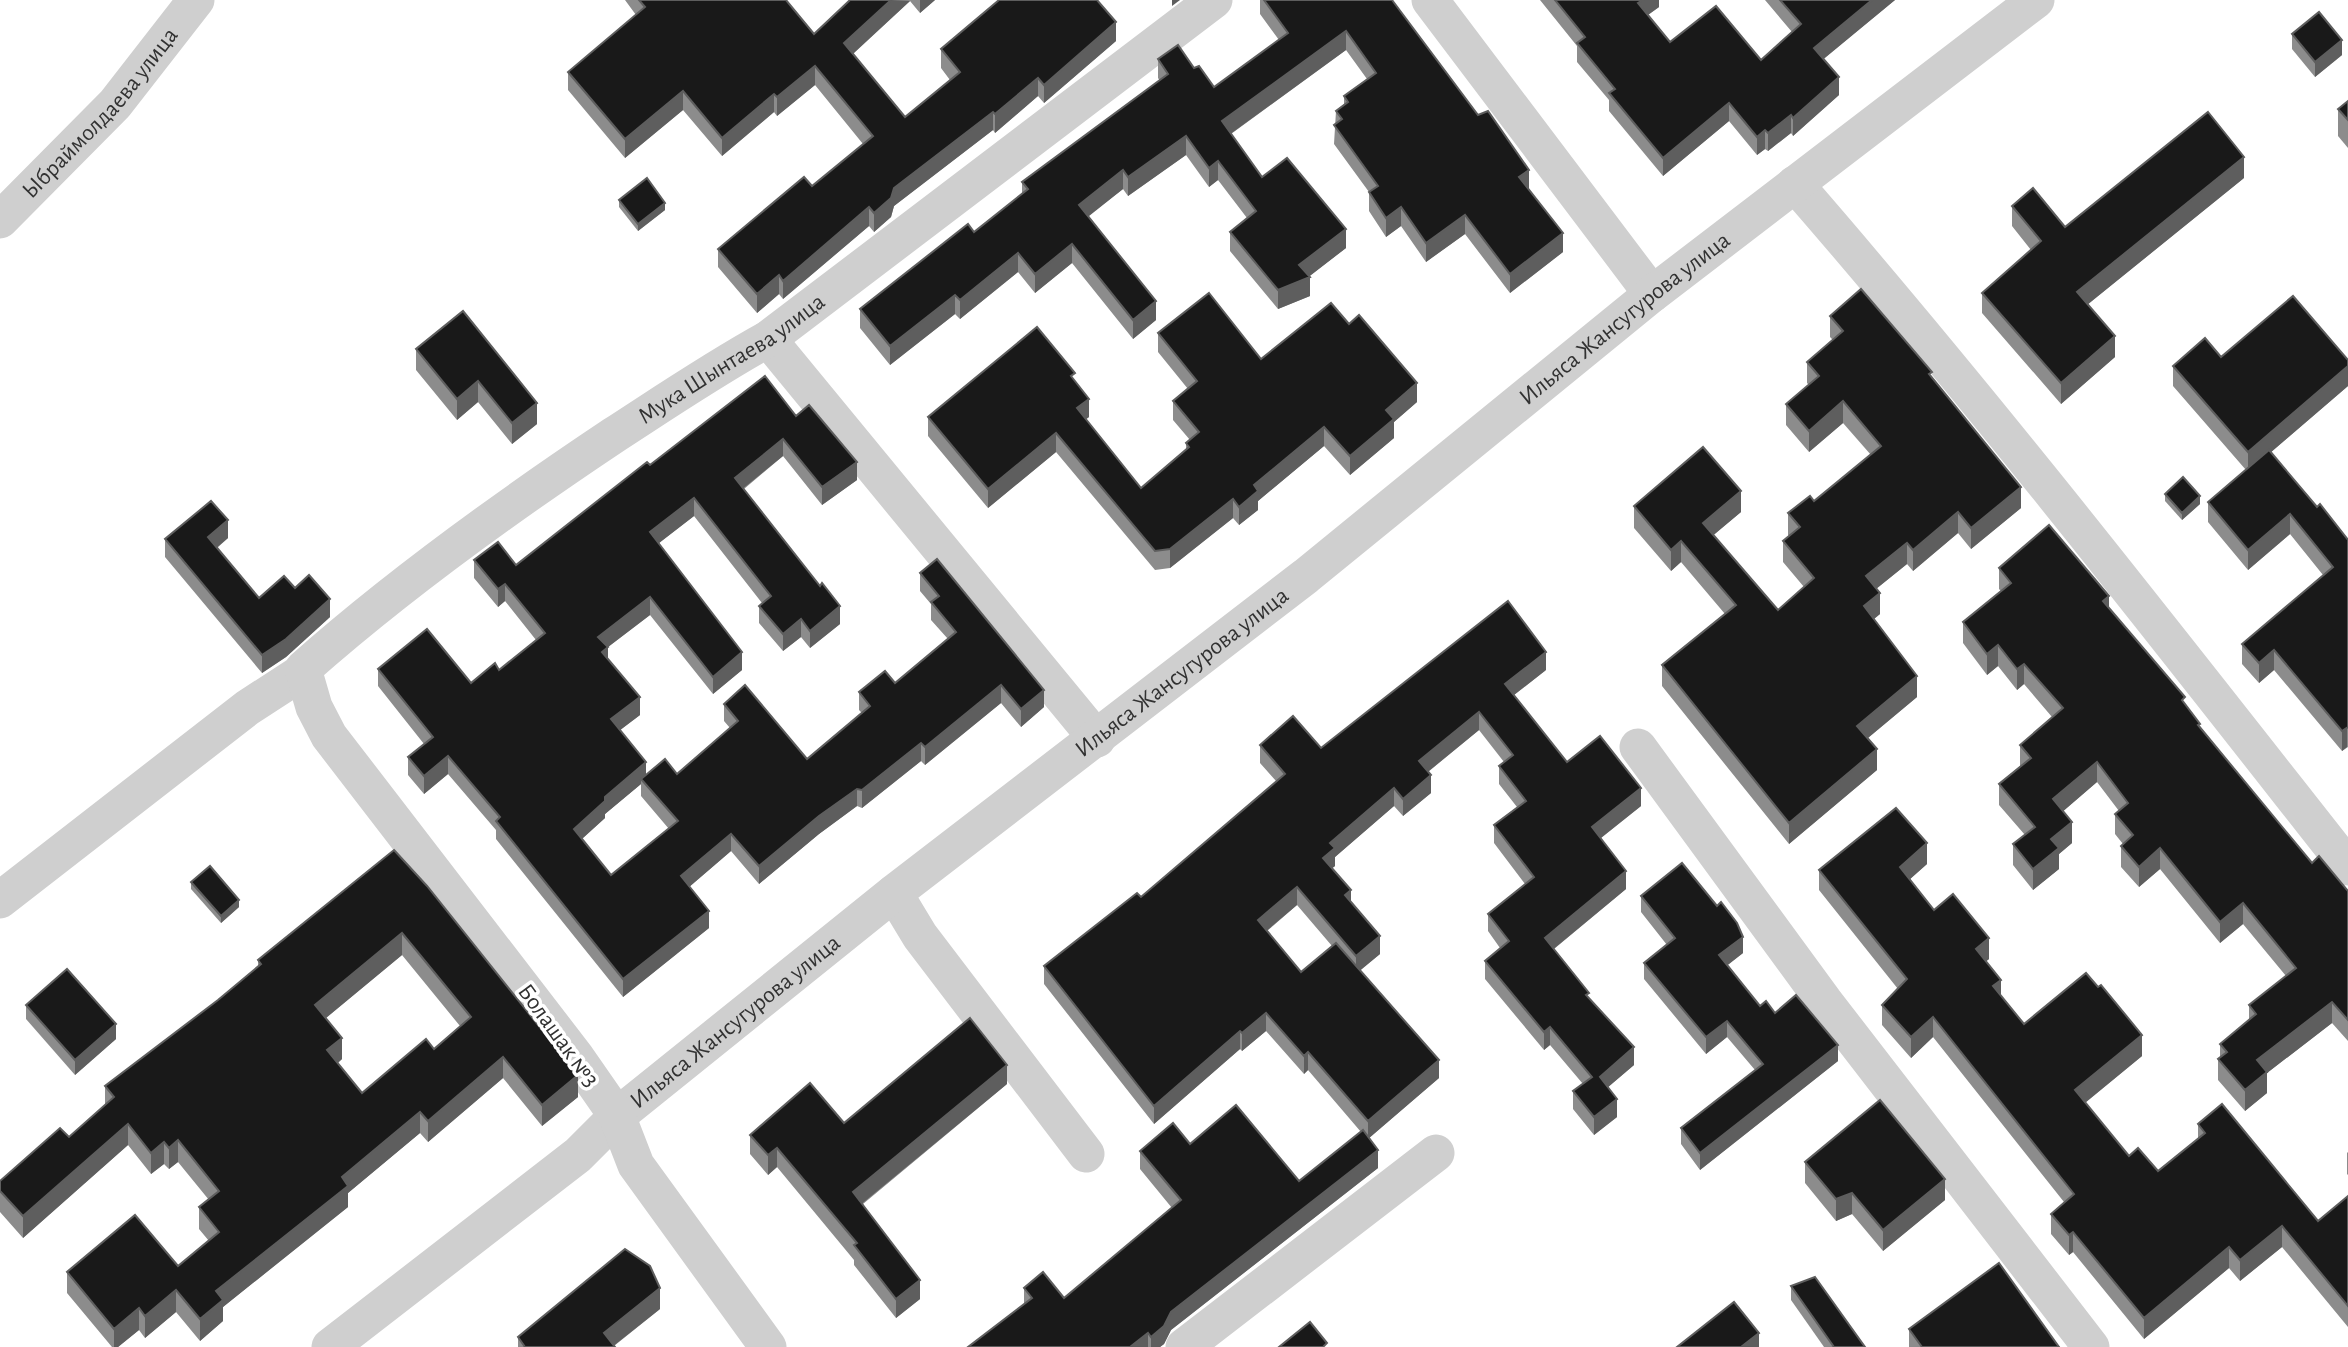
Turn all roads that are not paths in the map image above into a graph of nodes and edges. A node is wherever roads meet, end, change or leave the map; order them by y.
1 (196, 0) edge
2 (1214, 0) edge
3 (1430, 0) edge
4 (2036, 0) edge
5 (1795, 184) junction
6 (0, 220) edge
7 (1652, 293) junction
8 (768, 339) junction
9 (304, 671) junction
10 (1097, 739) junction
11 (1638, 747) dead end
12 (2348, 867) edge
13 (894, 893) junction
14 (0, 900) edge
15 (617, 1116) junction
16 (1436, 1153) dead end
17 (1086, 1154) dead end
18 (330, 1347) edge
19 (768, 1347) edge
20 (1184, 1347) edge
21 (2091, 1347) edge

1 - 6 street, Ыбраймолдаева улица
2 - 8 street, Мука Шынтаева улица
3 - 7 street
4 - 5 street, Ильяса Жансугурова улица
5 - 7 street, Ильяса Жансугурова улица
5 - 12 street
7 - 10 street, Ильяса Жансугурова улица
8 - 9 street, Мука Шынтаева улица
8 - 10 street
9 - 14 street, Мука Шынтаева улица
9 - 15 street, Болашак №3
10 - 13 street, Ильяса Жансугурова улица
11 - 21 street
13 - 15 street, Ильяса Жансугурова улица
13 - 17 street
15 - 18 street, Ильяса Жансугурова улица
15 - 19 street, Болашак №3
16 - 20 street

